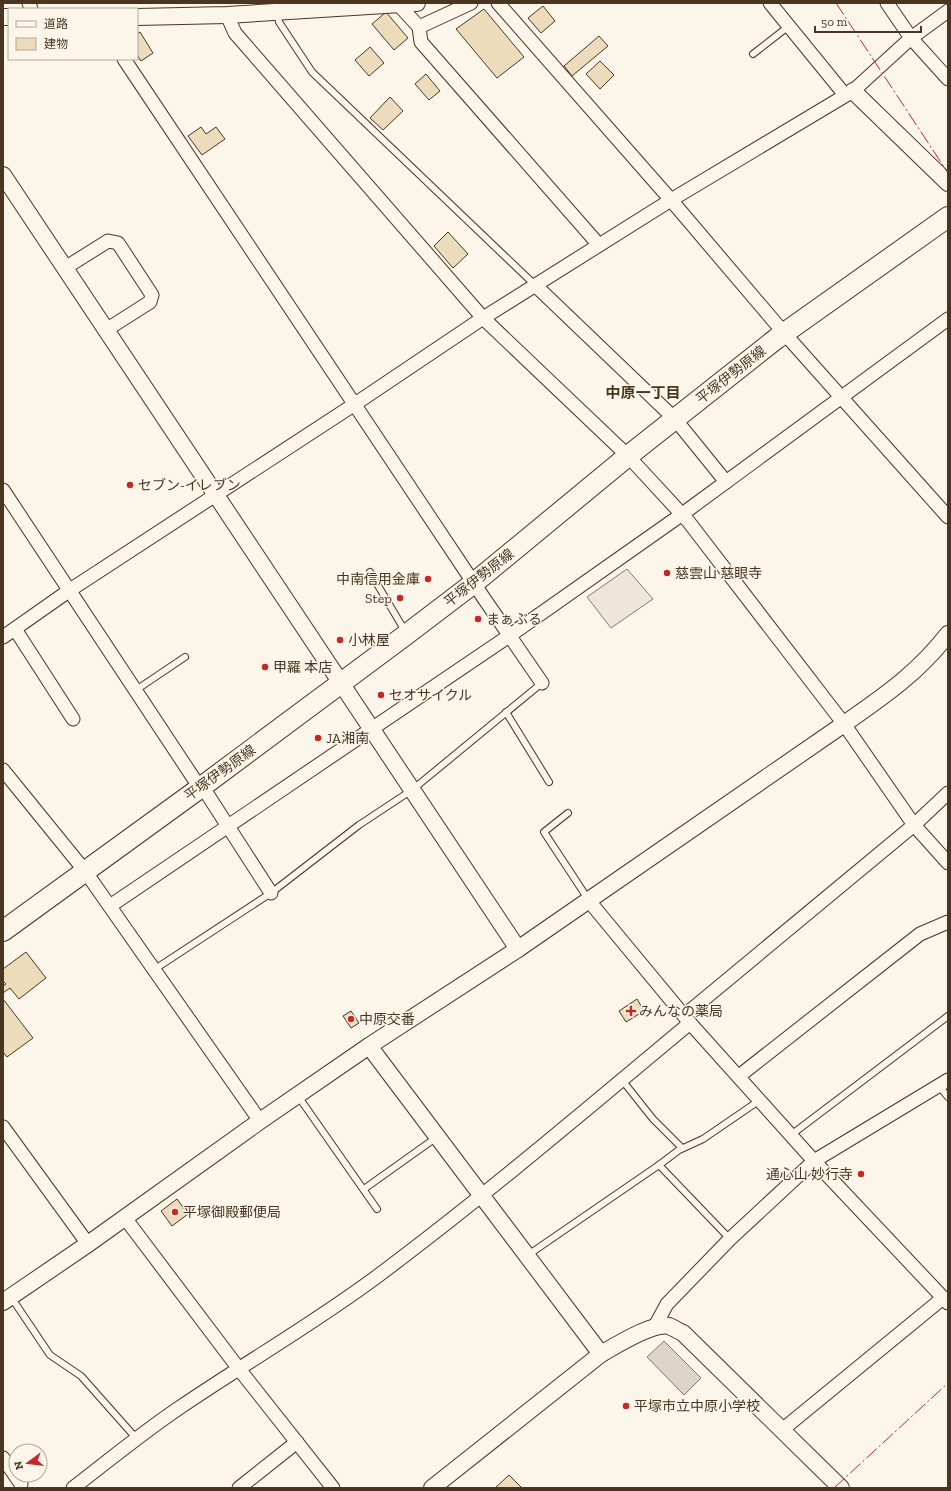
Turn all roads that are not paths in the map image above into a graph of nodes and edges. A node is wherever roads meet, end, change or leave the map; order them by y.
1 (417, 3) edge
2 (471, 3) edge
3 (498, 3) edge
4 (770, 3) edge
5 (887, 3) edge
6 (398, 4) edge
7 (948, 11) edge
8 (277, 12) junction
9 (227, 16) junction
10 (138, 17) edge
11 (789, 26) junction
12 (419, 27) junction
13 (911, 38) junction
14 (753, 54) dead end
15 (125, 60) edge
16 (948, 79) edge
17 (849, 93) junction
18 (3, 175) edge
19 (948, 183) edge
20 (671, 200) junction
21 (948, 217) edge
22 (599, 245) junction
23 (64, 268) junction
24 (536, 285) junction
25 (483, 318) junction
26 (948, 319) edge
27 (106, 330) junction
28 (784, 333) junction
29 (841, 398) junction
30 (355, 404) junction
31 (675, 419) junction
32 (628, 456) junction
33 (726, 482) junction
34 (3, 490) edge
35 (216, 495) junction
36 (681, 515) junction
37 (948, 517) edge
38 (370, 572) dead end
39 (474, 583) junction
40 (70, 590) junction
41 (15, 629) junction
42 (407, 634) junction
43 (948, 634) edge
44 (510, 636) junction
45 (3, 637) edge
46 (185, 657) dead end
47 (341, 683) junction
48 (542, 683) joint
49 (136, 690) junction
50 (506, 712) junction
51 (73, 719) dead end
52 (844, 724) junction
53 (371, 729) junction
54 (3, 770) edge
55 (549, 782) dead end
56 (201, 787) junction
57 (412, 790) junction
58 (948, 793) edge
59 (568, 814) dead end
60 (914, 825) junction
61 (228, 826) junction
62 (948, 863) edge
63 (85, 871) junction
64 (271, 893) junction
65 (589, 900) junction
66 (110, 906) junction
67 (948, 922) edge
68 (3, 931) edge
69 (518, 949) junction
70 (154, 969) junction
71 (948, 1016) edge
72 (688, 1019) junction
73 (368, 1046) junction
74 (739, 1076) junction
75 (622, 1080) junction
76 (943, 1083) edge
77 (297, 1096) junction
78 (948, 1097) edge
79 (760, 1100) junction
80 (260, 1121) junction
81 (3, 1127) edge
82 (791, 1135) junction
83 (437, 1137) junction
84 (682, 1148) junction
85 (814, 1161) junction
86 (659, 1165) junction
87 (364, 1190) junction
88 (481, 1195) junction
89 (377, 1209) dead end
90 (125, 1218) junction
91 (730, 1239) junction
92 (88, 1244) junction
93 (527, 1256) junction
94 (7, 1299) edge
95 (946, 1301) edge
96 (654, 1328) junction
97 (601, 1354) junction
98 (239, 1369) junction
99 (782, 1430) junction
100 (136, 1438) junction
101 (297, 1442) junction
102 (3, 1458) edge
103 (21, 1484) dead end
104 (73, 1488) edge
105 (239, 1488) edge
106 (333, 1488) edge
107 (432, 1488) edge
108 (841, 1488) edge

1 - 6 street
2 - 12 street
3 - 20 street
4 - 11 street
5 - 13 street
6 - 8 street
6 - 12 street
7 - 13 street
8 - 9 street
8 - 24 lane
9 - 10 street
9 - 25 street
11 - 14 lane
11 - 17 street
12 - 22 street
13 - 16 street
13 - 17 street
15 - 30 street
17 - 19 street
17 - 20 street
18 - 23 street
20 - 22 street
20 - 28 street
21 - 28 main road, 平塚伊勢原線
22 - 24 street
23 - 27 street
23 - 27 street
24 - 25 street
24 - 31 street
25 - 30 street
25 - 32 street
26 - 29 street
27 - 35 street
28 - 29 street
28 - 31 main road, 平塚伊勢原線
29 - 33 street
29 - 37 street
30 - 35 street
30 - 39 street
31 - 32 main road, 平塚伊勢原線
31 - 33 street
32 - 36 street
32 - 39 main road, 平塚伊勢原線
33 - 36 street
34 - 40 street
35 - 40 street
35 - 47 street
36 - 44 street
36 - 52 street
38 - 42 lane
39 - 42 main road, 平塚伊勢原線
39 - 44 street
40 - 41 street
40 - 49 street
41 - 45 street
41 - 51 street
42 - 47 main road, 平塚伊勢原線
43 - 52 street
44 - 48 street
44 - 53 street
46 - 49 lane
47 - 53 street
47 - 56 main road, 平塚伊勢原線
48 - 50 lane
49 - 56 street
50 - 55 lane
50 - 57 lane
52 - 60 street
52 - 65 street
53 - 57 street
53 - 61 street
54 - 63 street
56 - 61 street
56 - 63 main road, 平塚伊勢原線
57 - 64 lane
57 - 69 street
58 - 60 street
59 - 65 lane
60 - 62 street
60 - 72 street
61 - 64 street
61 - 66 street
63 - 66 street
63 - 68 main road, 平塚伊勢原線
64 - 70 lane
65 - 69 street
65 - 72 street
66 - 70 street
67 - 74 street
69 - 73 street
70 - 80 street
71 - 82 lane
72 - 74 street
72 - 75 street
73 - 77 street
73 - 83 street
74 - 79 street
75 - 84 lane
75 - 88 street
76 - 78 lane
76 - 85 street
77 - 80 street
77 - 87 lane
79 - 82 street
79 - 84 lane
80 - 90 street
81 - 92 street
82 - 85 street
83 - 87 lane
83 - 88 street
84 - 86 lane
85 - 91 street
85 - 95 street
86 - 91 lane
86 - 93 lane
87 - 89 lane
88 - 93 street
88 - 98 street
90 - 92 street
90 - 98 street
91 - 96 street
92 - 94 street
93 - 97 street
94 - 100 lane
95 - 99 street
96 - 97 street
96 - 99 street
97 - 107 street
98 - 100 street
98 - 101 street
99 - 108 street
100 - 104 street
101 - 105 street
101 - 106 street
102 - 103 street

